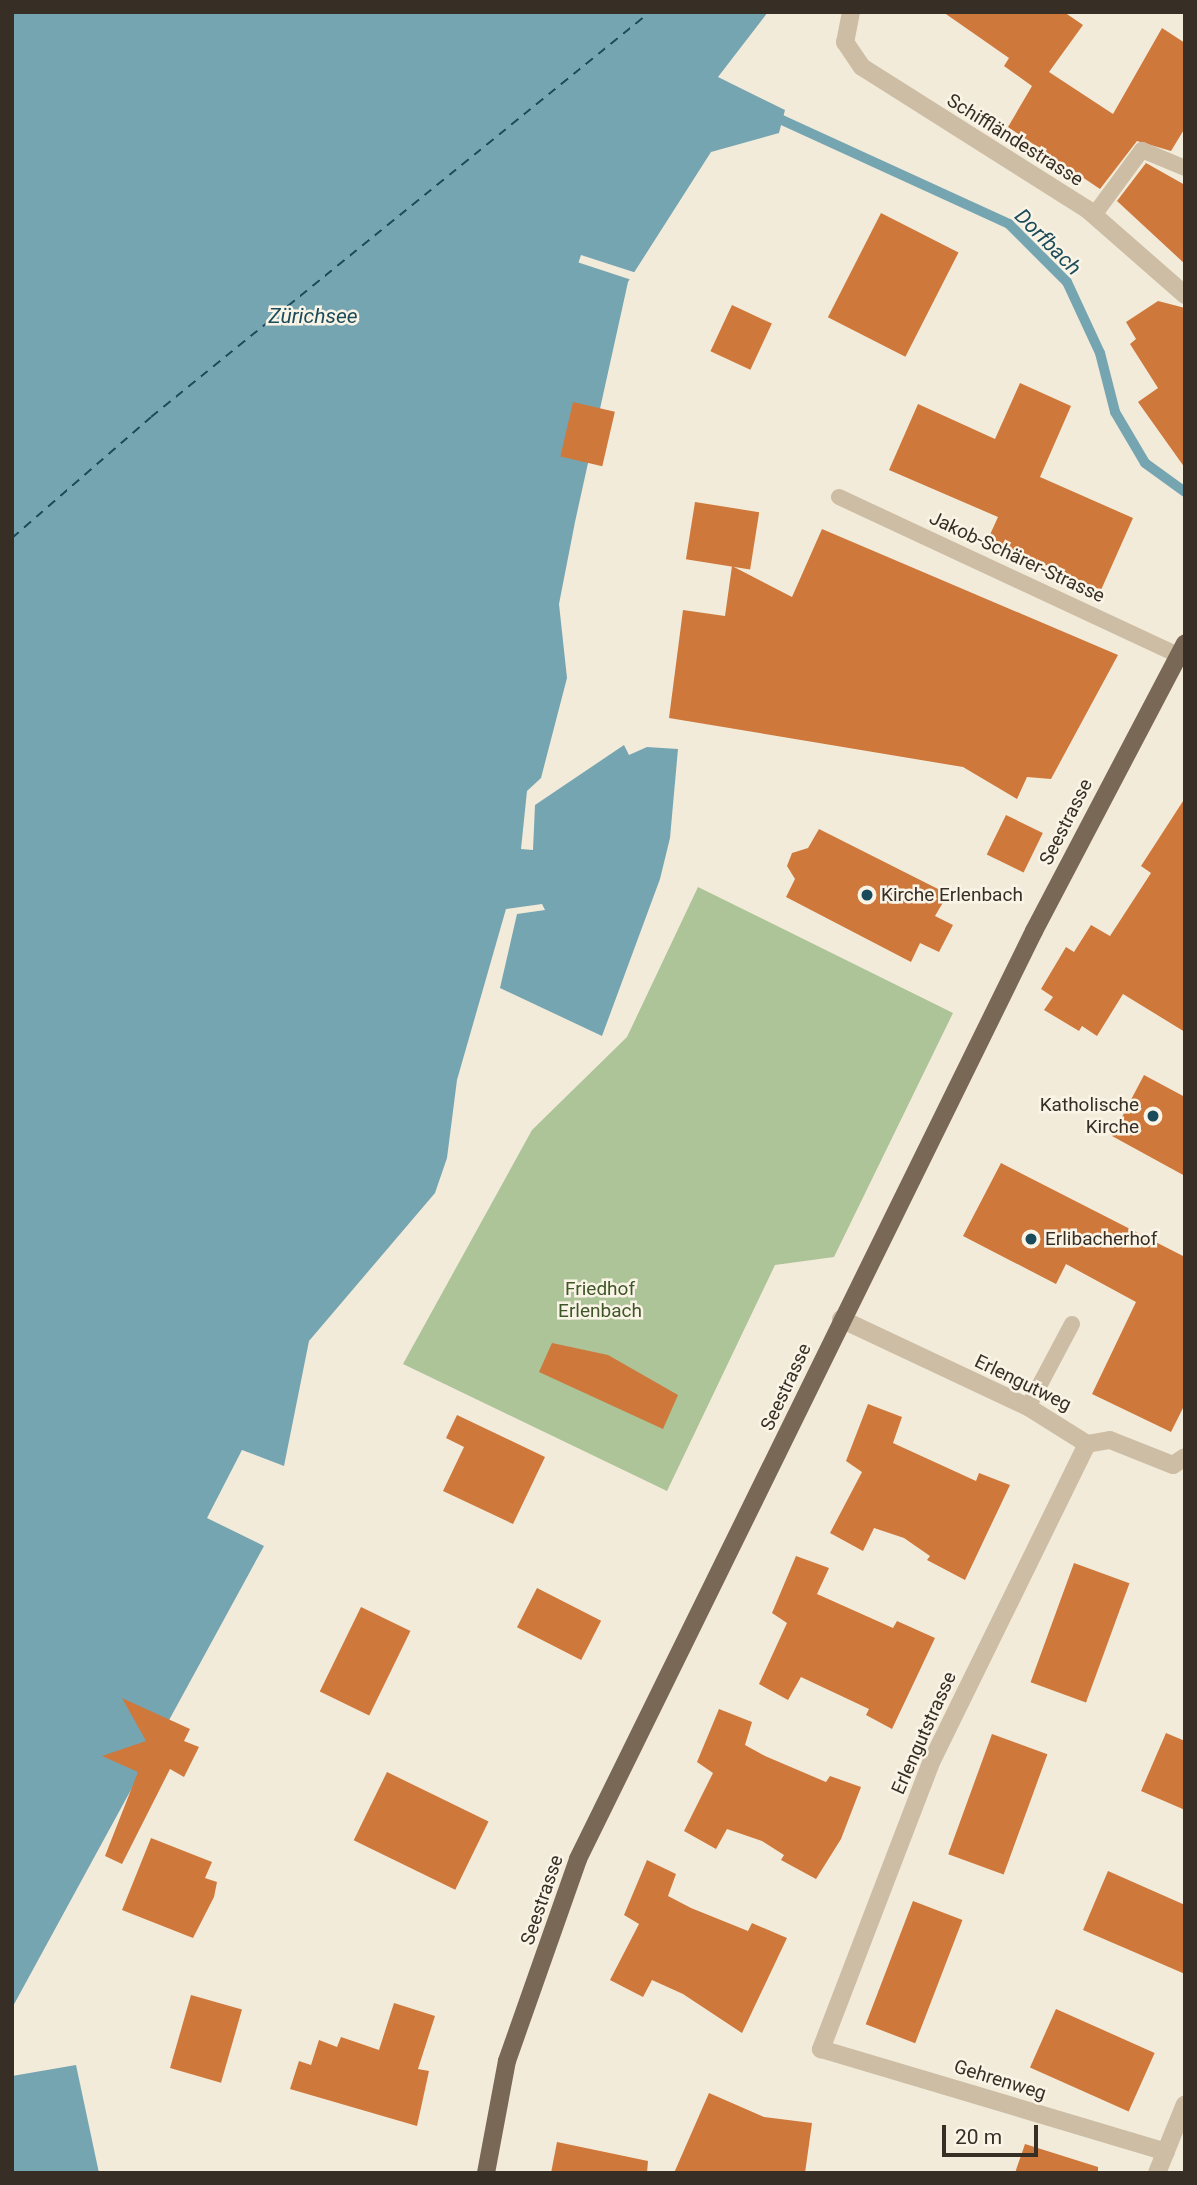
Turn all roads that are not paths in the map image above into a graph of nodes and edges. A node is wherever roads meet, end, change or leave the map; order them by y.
1 (850, 12) edge
2 (1185, 168) edge
3 (1094, 215) junction
4 (1185, 295) edge
5 (839, 497) dead end
6 (1181, 649) edge
7 (841, 1320) junction
8 (1072, 1324) dead end
9 (1028, 1407) junction
10 (1087, 1444) junction
11 (1185, 1457) edge
12 (821, 2049) joint
13 (1185, 2104) edge
14 (1166, 2152) junction
15 (486, 2173) edge
16 (1157, 2173) edge

1 - 3 street, Schiffländestrasse
2 - 3 lane
3 - 4 street, Schiffländestrasse
5 - 6 lane, Jakob-Schärer-Strasse
6 - 7 main road, Seestrasse
7 - 9 street, Erlengutweg
7 - 15 main road, Seestrasse
8 - 9 lane
9 - 10 street, Erlengutweg
10 - 11 street
10 - 12 street, Erlengutstrasse
12 - 14 street, Gehrenweg
13 - 14 street
14 - 16 street

